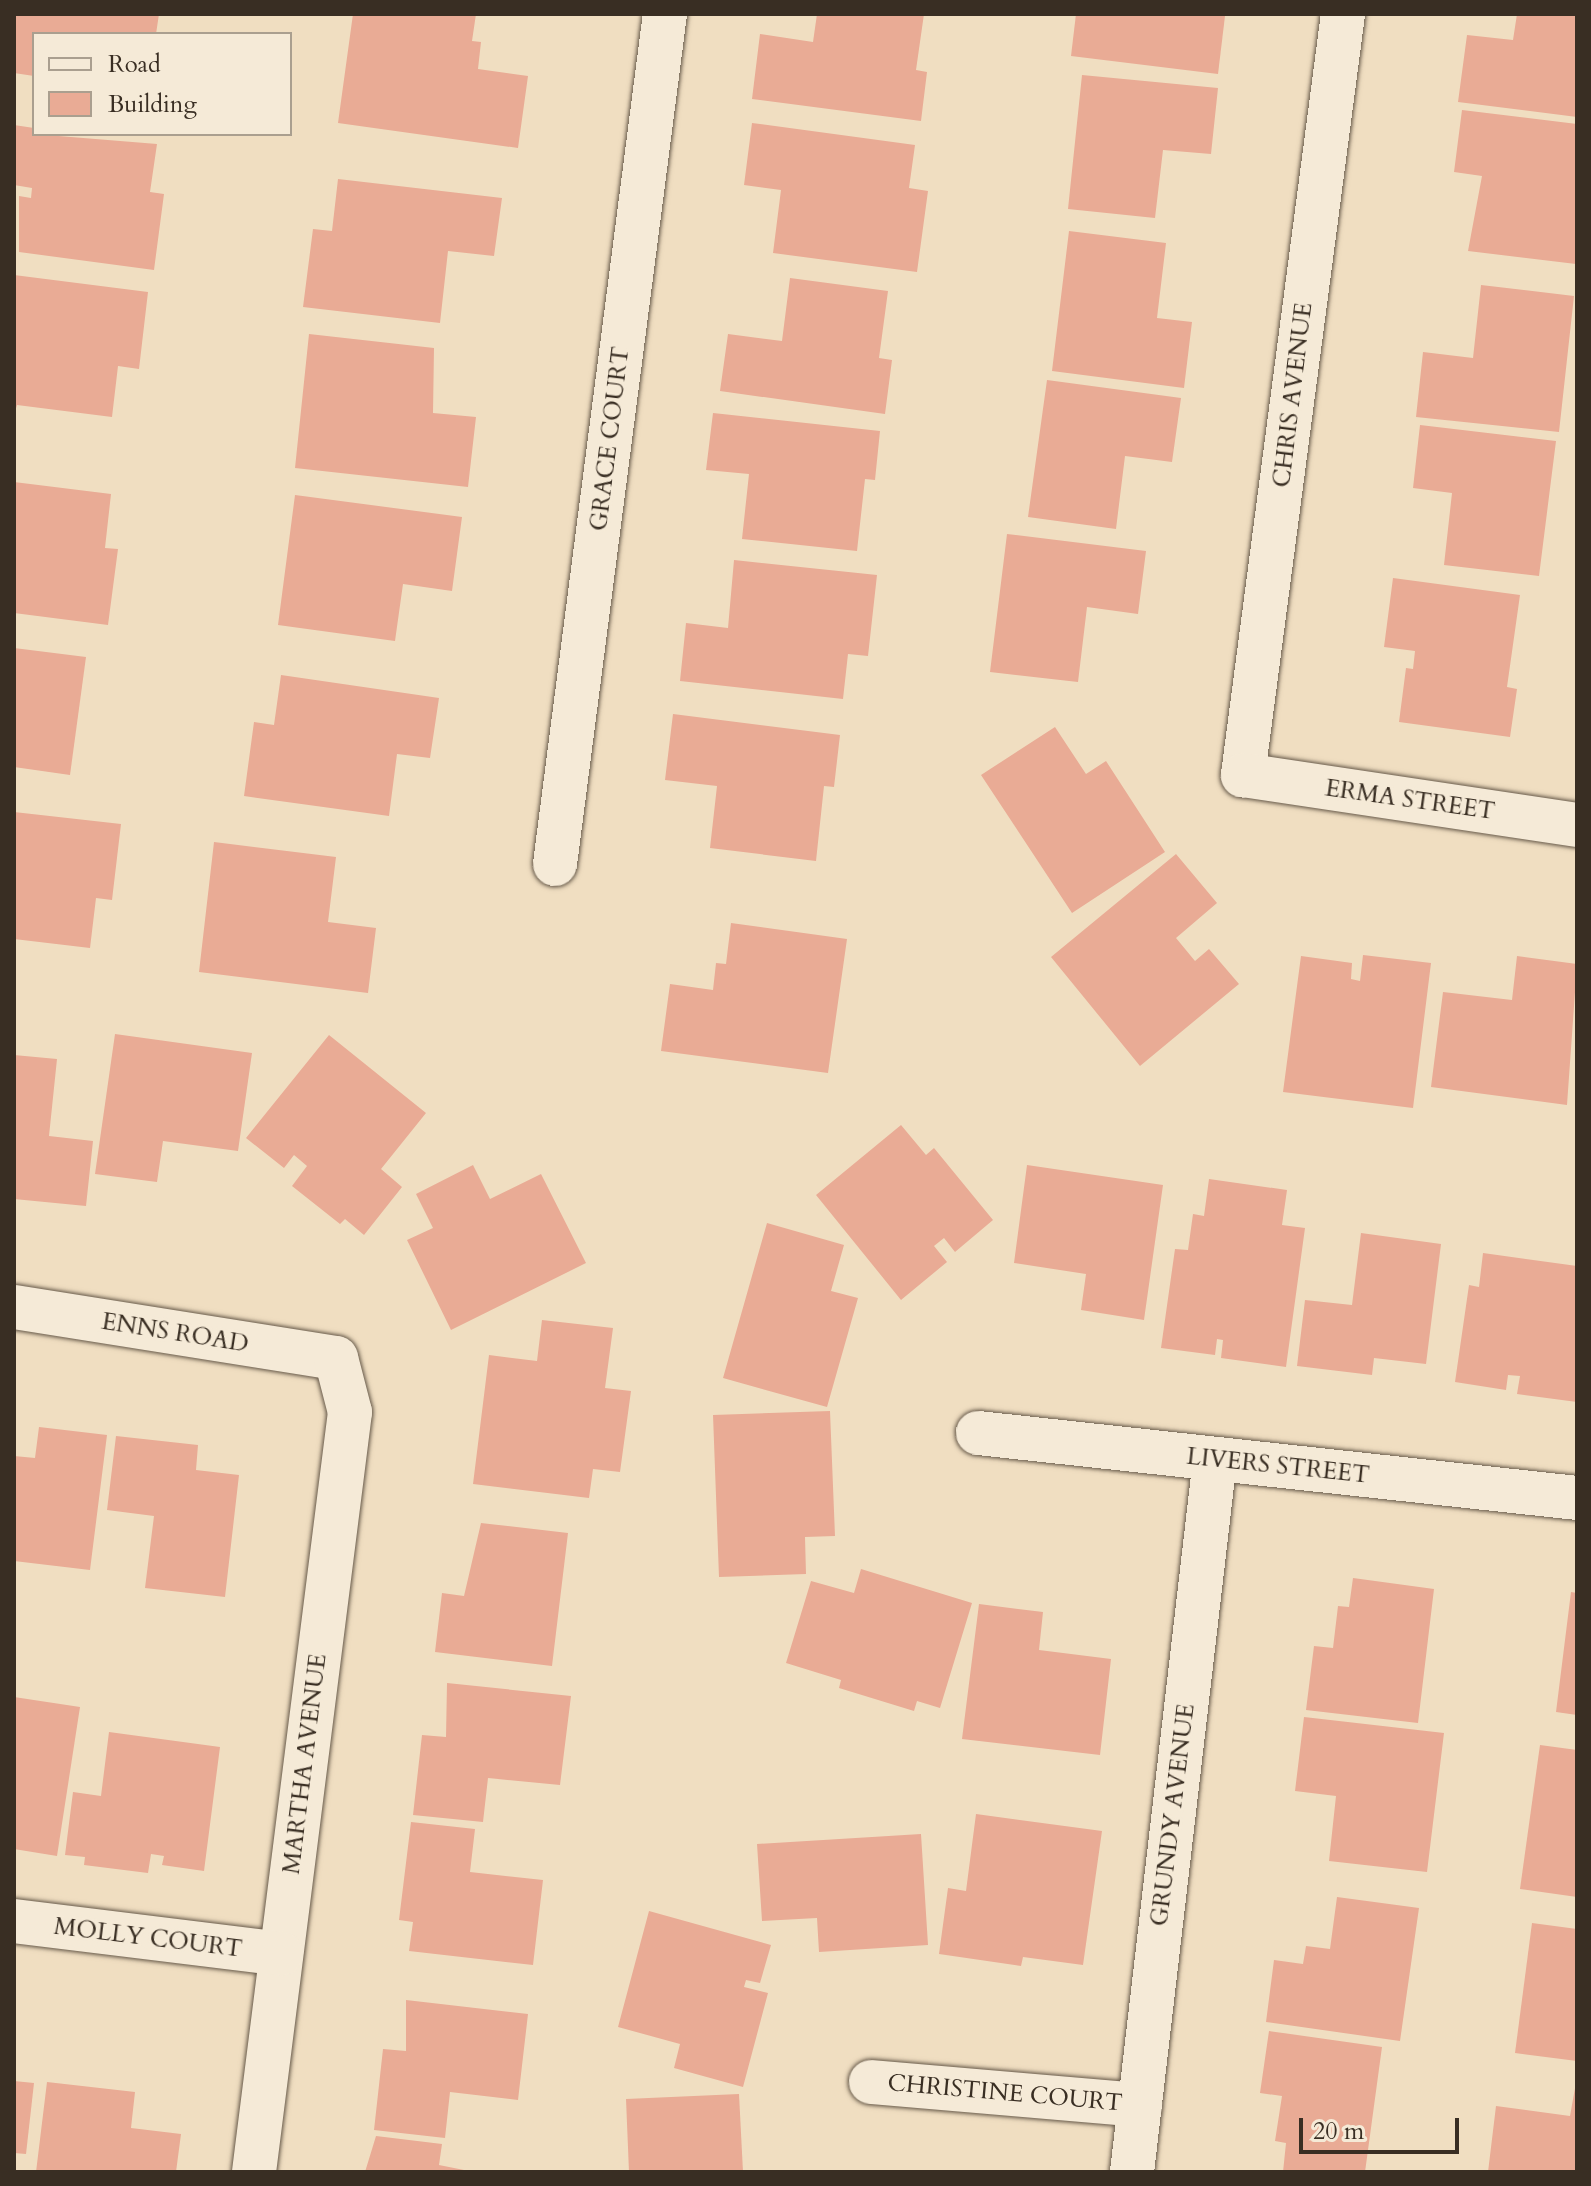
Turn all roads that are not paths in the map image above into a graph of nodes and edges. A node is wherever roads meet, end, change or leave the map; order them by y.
1 (665, 14) edge
2 (1343, 14) edge
3 (1243, 775) joint
4 (1577, 825) edge
5 (555, 864) dead end
6 (14, 1307) edge
7 (336, 1358) joint
8 (978, 1433) dead end
9 (1215, 1459) junction
10 (1577, 1498) edge
11 (14, 1921) edge
12 (281, 1954) junction
13 (871, 2082) dead end
14 (1140, 2105) junction
15 (254, 2172) edge
16 (1132, 2172) edge

1 - 5 street, GRACE COURT
2 - 3 street, CHRIS AVENUE
3 - 4 street, ERMA STREET
6 - 7 street, ENNS ROAD
7 - 12 street, MARTHA AVENUE
8 - 9 street, LIVERS STREET
9 - 10 street, LIVERS STREET
9 - 14 street, GRUNDY AVENUE
11 - 12 street, MOLLY COURT
12 - 15 street, MARTHA AVENUE
13 - 14 street, CHRISTINE COURT
14 - 16 street, GRUNDY AVENUE

